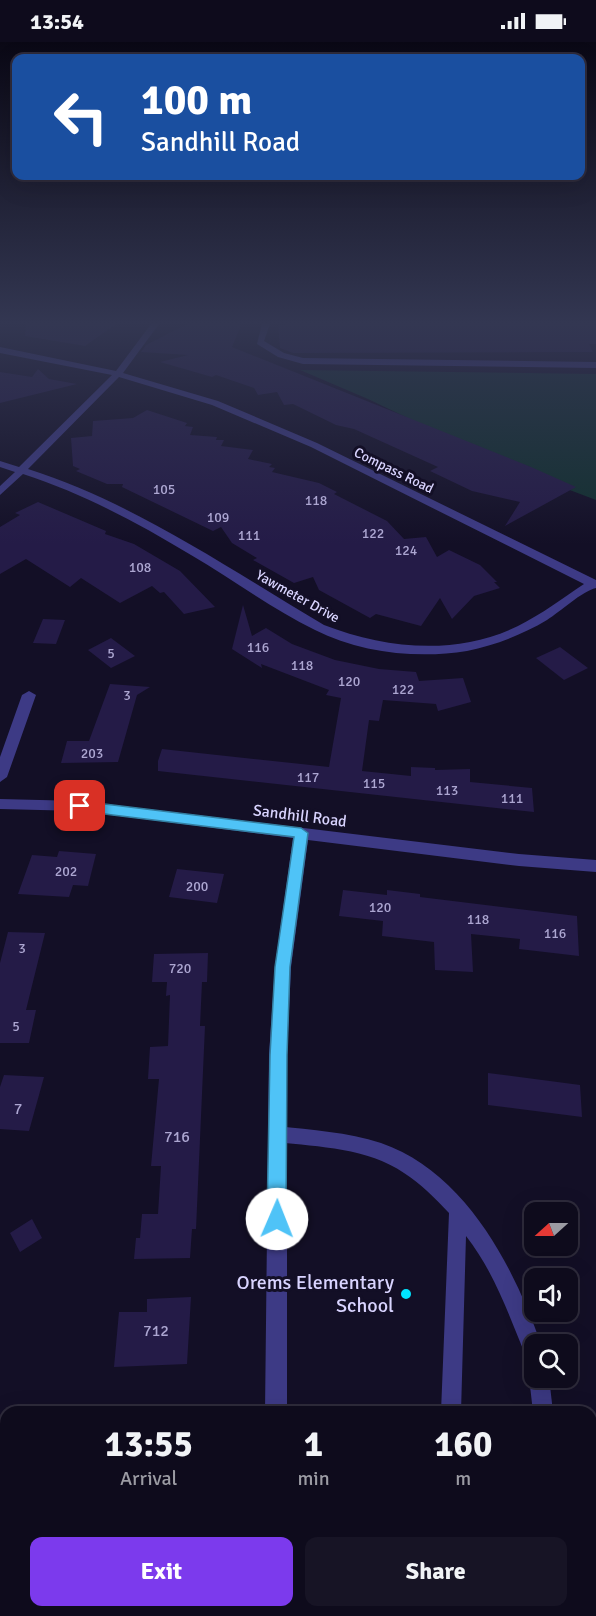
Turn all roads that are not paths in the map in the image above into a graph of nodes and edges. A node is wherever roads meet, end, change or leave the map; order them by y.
1 (95, 397) edge
2 (197, 397) edge
3 (0, 464) edge
4 (21, 471) junction
5 (0, 492) edge
6 (594, 585) edge
7 (28, 695) dead end
8 (0, 777) edge
9 (0, 804) edge
10 (301, 833) junction
11 (596, 866) edge
12 (277, 1134) junction
13 (458, 1212) junction
14 (528, 1334) edge
15 (540, 1388) edge
16 (276, 1406) edge
17 (451, 1406) edge
18 (542, 1406) edge

1 - 4 street
2 - 6 street, Compass Road
3 - 4 street, Yawmeter Drive
4 - 5 street
4 - 6 street, Yawmeter Drive
7 - 8 street
9 - 10 street, Sandhill Road
10 - 11 street, Sandhill Road
10 - 12 street
12 - 13 lane
12 - 16 street
13 - 14 lane
13 - 17 lane
15 - 18 lane

